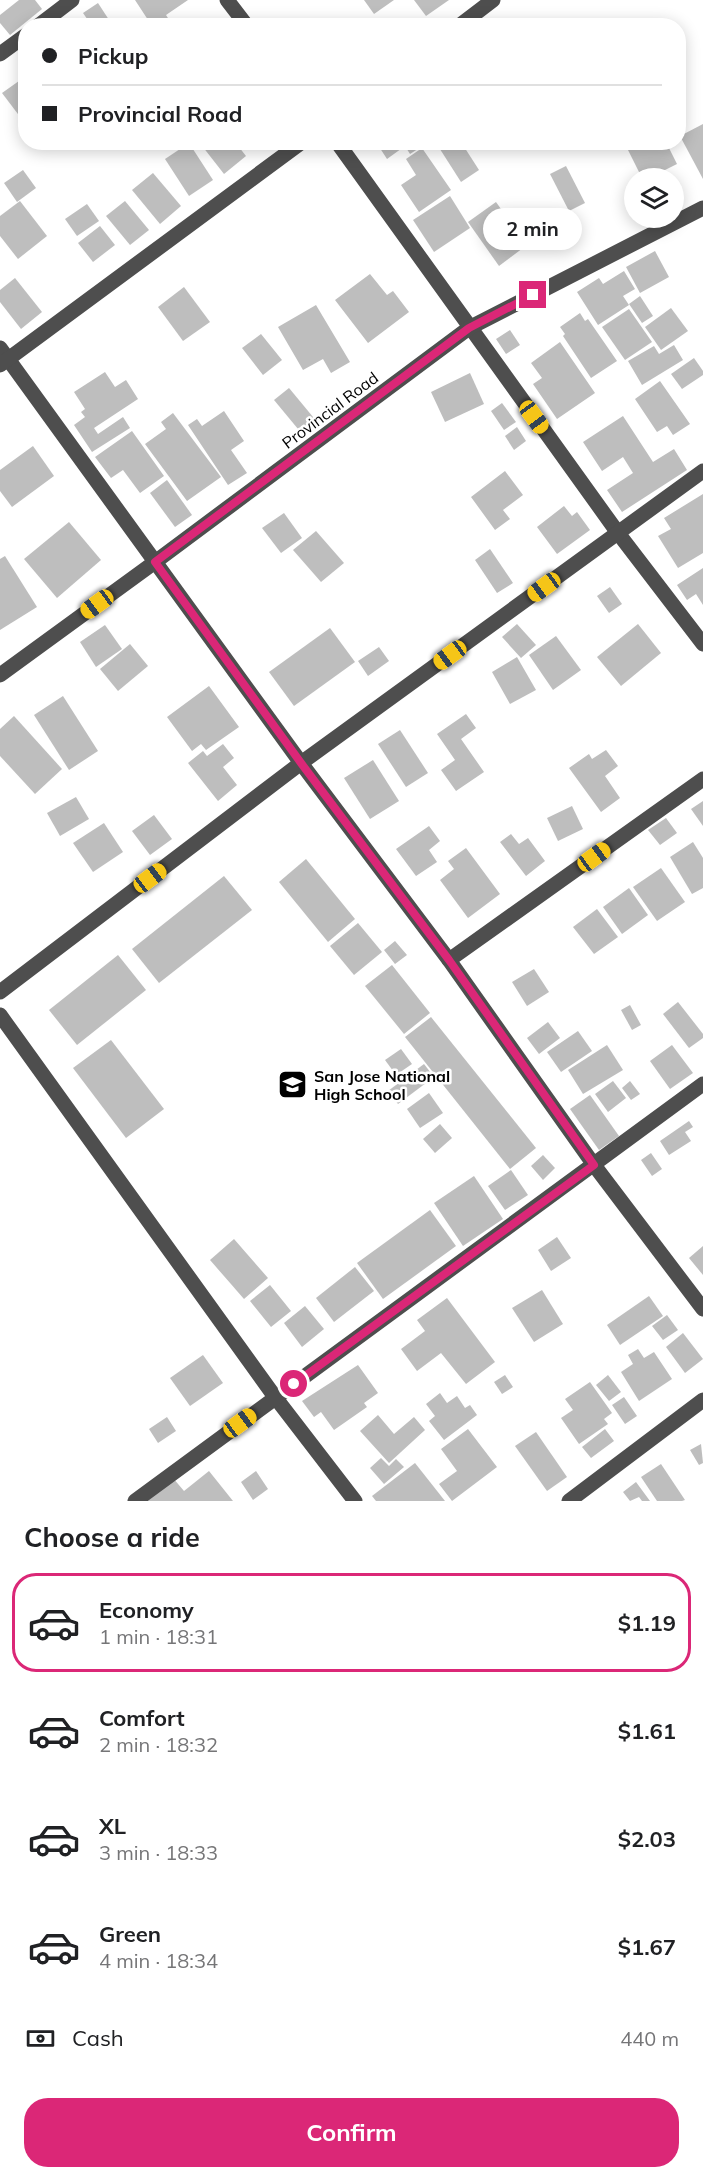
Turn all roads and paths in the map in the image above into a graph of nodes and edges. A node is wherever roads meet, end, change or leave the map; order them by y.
1 (72, 0) edge
2 (227, 0) edge
3 (493, 0) edge
4 (48, 18) edge
5 (241, 18) edge
6 (469, 18) edge
7 (18, 41) edge
8 (0, 54) edge
9 (291, 150) edge
10 (343, 150) edge
11 (703, 208) edge
12 (469, 328) junction
13 (3, 357) edge
14 (703, 471) edge
15 (618, 533) junction
16 (155, 562) junction
17 (703, 644) edge
18 (0, 675) edge
19 (301, 763) junction
20 (703, 779) edge
21 (449, 960) junction
22 (0, 992) edge
23 (0, 1014) edge
24 (703, 1084) edge
25 (594, 1165) junction
26 (703, 1309) edge
27 (275, 1397) junction
28 (703, 1400) edge
29 (135, 1501) edge
30 (355, 1501) edge
31 (569, 1501) edge

1 - 4 street
2 - 5 street
3 - 6 street
7 - 8 street
9 - 13 street
10 - 12 street
11 - 12 street, Provincial Road
12 - 15 street
12 - 16 street, Provincial Road
13 - 16 street
14 - 15 street
15 - 17 street
15 - 19 street
16 - 18 street, Provincial Road
16 - 19 street
19 - 21 street
19 - 22 street
20 - 21 street
21 - 25 street
23 - 27 street
24 - 25 street
25 - 26 street
25 - 27 street
27 - 29 street
27 - 30 street
28 - 31 street

